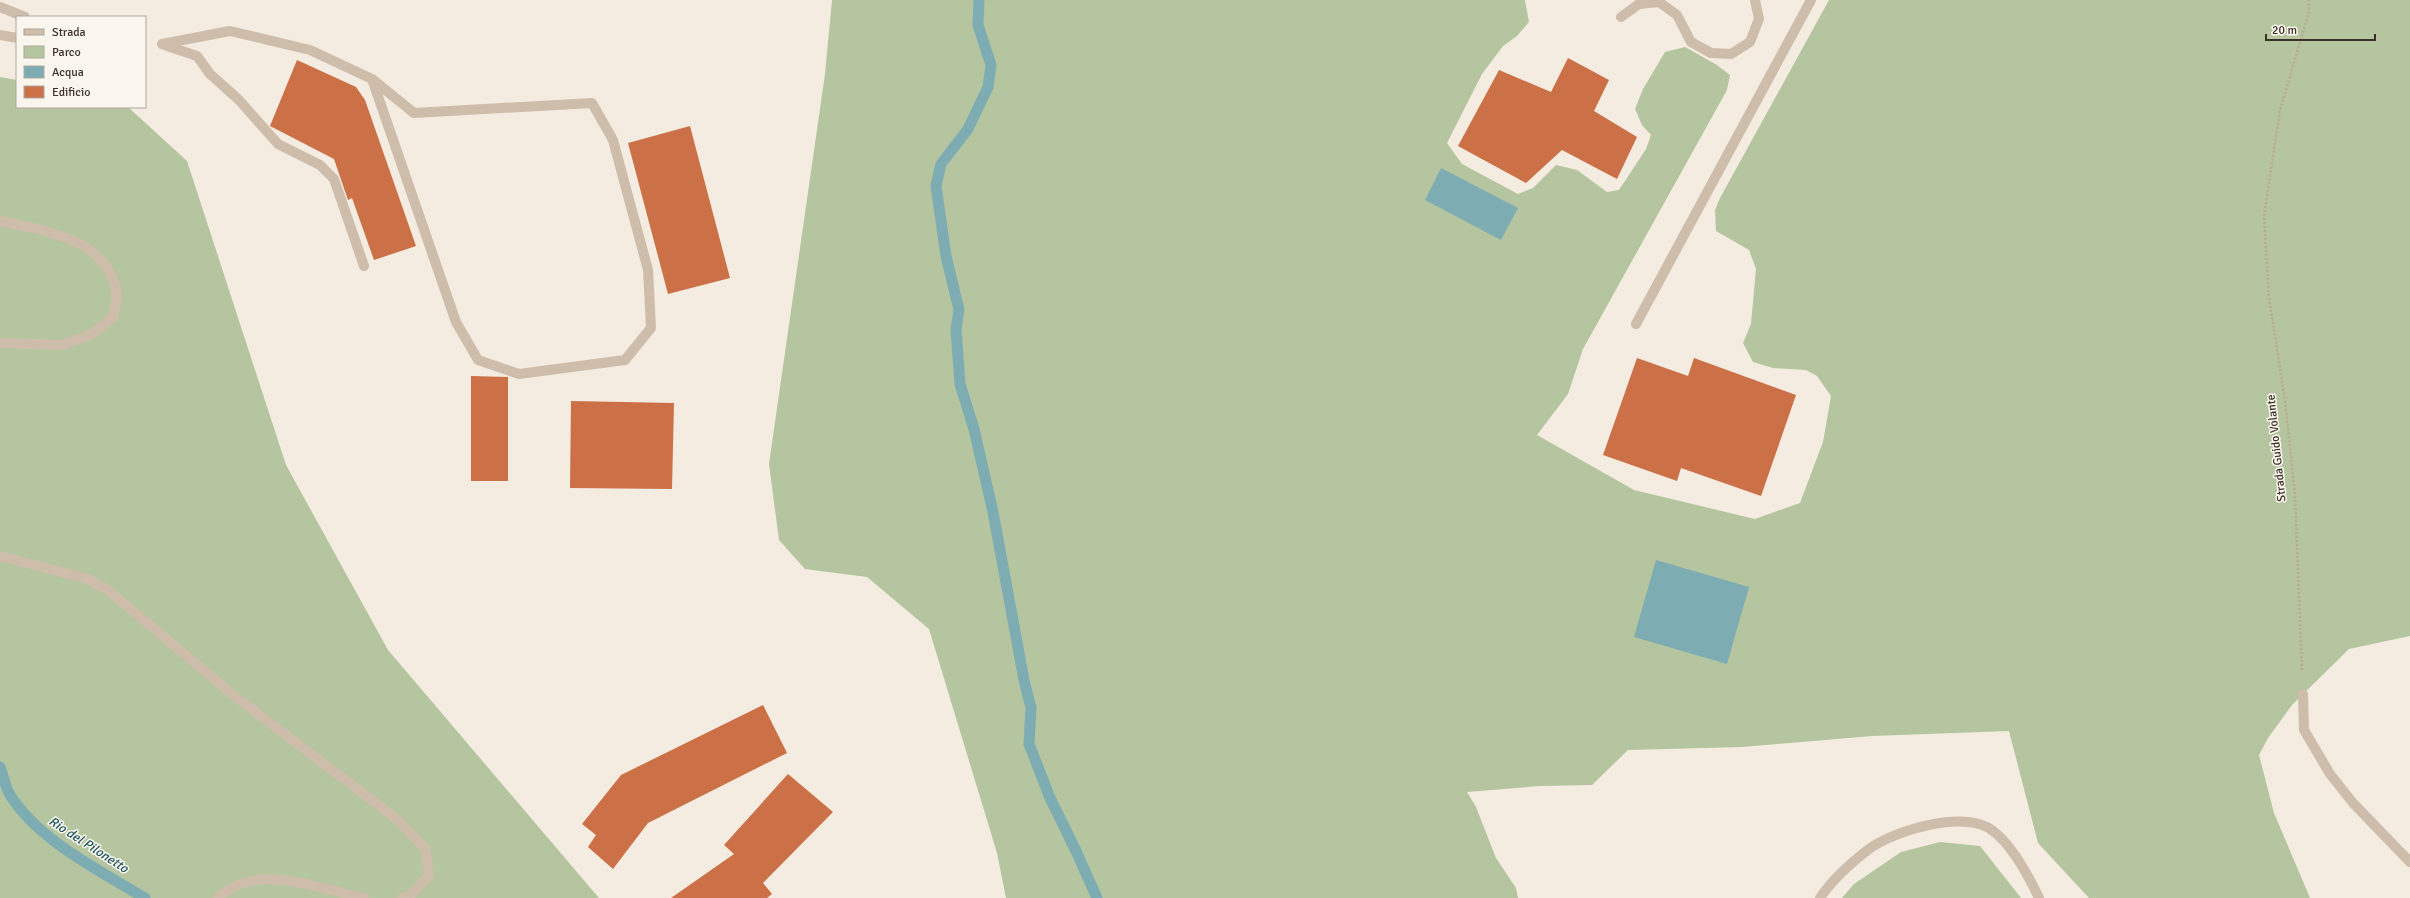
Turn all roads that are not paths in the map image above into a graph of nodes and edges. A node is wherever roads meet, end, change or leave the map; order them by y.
1 (1755, 0) edge
2 (1811, 0) edge
3 (0, 7) edge
4 (22, 16) edge
5 (1621, 17) dead end
6 (0, 35) edge
7 (16, 38) edge
8 (372, 79) junction
9 (0, 221) edge
10 (364, 266) dead end
11 (1636, 324) dead end
12 (0, 343) edge
13 (0, 556) edge
14 (2303, 694) road end
15 (2410, 862) edge
16 (218, 898) edge
17 (364, 898) edge
18 (402, 898) edge
19 (1820, 898) edge
20 (2039, 898) edge

1 - 5 street
2 - 11 street
3 - 4 street
6 - 7 street
8 - 8 street
8 - 10 street
9 - 12 street
13 - 18 street
14 - 15 street
16 - 17 street
19 - 20 street

